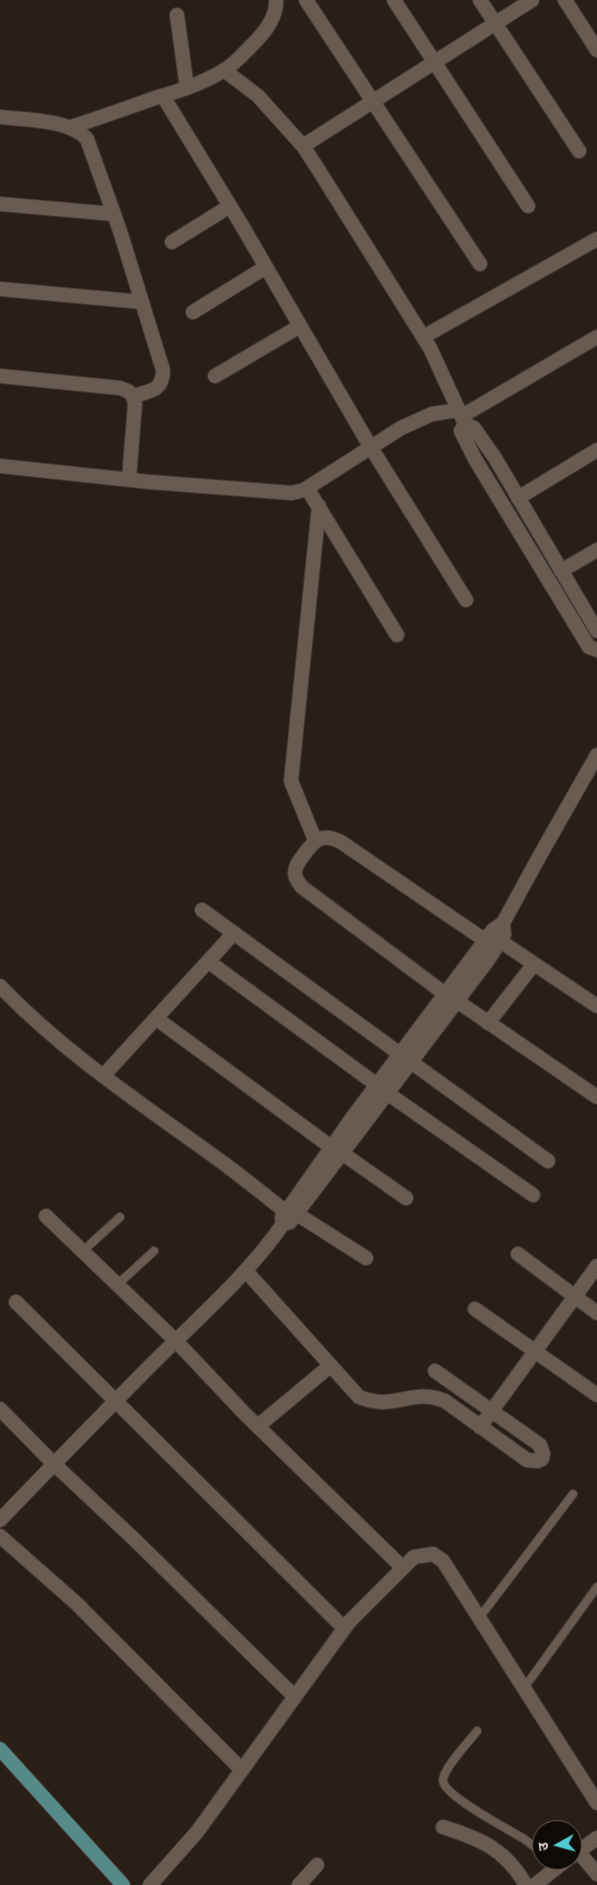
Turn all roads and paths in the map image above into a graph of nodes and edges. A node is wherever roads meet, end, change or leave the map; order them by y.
1 (276, 0) edge
2 (306, 0) edge
3 (394, 0) edge
4 (480, 0) edge
5 (532, 0) edge
6 (565, 0) edge
7 (177, 15) dead end
8 (495, 23) junction
9 (597, 50) edge
10 (434, 62) junction
11 (224, 70) junction
12 (187, 88) junction
13 (163, 96) junction
14 (373, 101) junction
15 (0, 117) edge
16 (71, 127) junction
17 (303, 146) junction
18 (579, 151) dead end
19 (0, 204) edge
20 (230, 206) junction
21 (528, 206) dead end
22 (114, 214) junction
23 (597, 239) edge
24 (172, 242) dead end
25 (480, 264) dead end
26 (266, 267) junction
27 (0, 289) edge
28 (142, 302) junction
29 (193, 312) dead end
30 (300, 326) junction
31 (423, 337) junction
32 (597, 337) edge
33 (0, 376) edge
34 (215, 376) dead end
35 (133, 396) junction
36 (462, 417) junction
37 (370, 446) junction
38 (597, 450) edge
39 (0, 466) edge
40 (129, 479) junction
41 (308, 488) junction
42 (518, 498) junction
43 (319, 506) junction
44 (597, 550) edge
45 (561, 571) junction
46 (466, 600) dead end
47 (597, 631) edge
48 (397, 634) dead end
49 (597, 650) edge
50 (597, 755) edge
51 (316, 840) junction
52 (202, 910) dead end
53 (503, 923) junction
54 (234, 933) junction
55 (486, 941) junction
56 (500, 941) junction
57 (209, 962) junction
58 (534, 964) junction
59 (0, 986) edge
60 (451, 997) junction
61 (597, 1006) edge
62 (157, 1019) junction
63 (488, 1023) junction
64 (405, 1058) junction
65 (103, 1076) junction
66 (382, 1089) junction
67 (597, 1097) edge
68 (336, 1150) junction
69 (548, 1161) dead end
70 (533, 1195) dead end
71 (406, 1198) dead end
72 (46, 1216) dead end
73 (120, 1217) dead end
74 (289, 1217) junction
75 (83, 1251) junction
76 (154, 1251) dead end
77 (518, 1254) dead end
78 (366, 1258) dead end
79 (597, 1266) edge
80 (246, 1271) junction
81 (117, 1284) junction
82 (575, 1297) junction
83 (16, 1302) dead end
84 (476, 1309) dead end
85 (597, 1313) edge
86 (176, 1341) junction
87 (535, 1352) junction
88 (330, 1366) junction
89 (435, 1371) dead end
90 (597, 1394) edge
91 (116, 1403) junction
92 (0, 1409) edge
93 (492, 1410) junction
94 (258, 1426) junction
95 (480, 1427) junction
96 (54, 1464) junction
97 (573, 1494) dead end
98 (0, 1520) edge
99 (0, 1536) edge
100 (402, 1567) junction
101 (597, 1587) edge
102 (479, 1618) junction
103 (344, 1628) junction
104 (524, 1688) junction
105 (295, 1697) junction
106 (477, 1731) dead end
107 (0, 1749) edge
108 (242, 1770) junction
109 (597, 1804) edge
110 (443, 1827) dead end
111 (597, 1838) edge
112 (532, 1844) edge
113 (582, 1848) edge
114 (582, 1860) edge
115 (317, 1865) dead end
116 (547, 1870) edge
117 (597, 1874) edge
118 (123, 1885) edge
119 (150, 1885) edge
120 (299, 1885) edge
121 (526, 1885) edge
122 (535, 1885) edge

1 - 11 street
2 - 14 street
3 - 10 street
4 - 8 street
5 - 8 street
6 - 9 street
7 - 12 street
8 - 10 street
8 - 18 street
10 - 14 street
10 - 21 street
11 - 12 street
11 - 17 street
12 - 13 street
13 - 16 street
13 - 20 street
14 - 17 street
14 - 25 street
15 - 16 street
16 - 22 street
17 - 31 street
19 - 22 street
20 - 24 street
20 - 26 street
22 - 28 street
23 - 31 street
26 - 29 street
26 - 30 street
27 - 28 street
28 - 35 street
30 - 34 street
30 - 37 street
31 - 36 street
32 - 36 street
33 - 35 street
35 - 40 street
36 - 37 street
36 - 42 street
36 - 49 street
37 - 41 street
37 - 46 street
38 - 42 street
39 - 40 street
40 - 41 street
41 - 43 street
42 - 45 street
43 - 48 street
43 - 51 street
44 - 45 street
45 - 47 street
50 - 53 street
51 - 55 street
51 - 60 street
52 - 54 street
53 - 55 street
53 - 56 street
54 - 57 street
54 - 64 street
55 - 60 street
56 - 58 street
56 - 60 street
57 - 62 street
57 - 66 street
58 - 61 street
58 - 63 street
59 - 65 street
60 - 63 street
60 - 64 street
62 - 65 street
62 - 68 street
63 - 67 street
64 - 66 street
64 - 69 street
65 - 74 street
66 - 68 street
66 - 70 street
68 - 71 street
68 - 74 street
72 - 75 street
73 - 75 lane
74 - 78 street
74 - 80 street
75 - 81 street
76 - 81 lane
77 - 82 street
79 - 82 street
80 - 86 street
80 - 88 street
81 - 86 street
82 - 85 street
82 - 87 street
83 - 91 street
84 - 87 street
86 - 91 street
86 - 94 street
87 - 90 street
87 - 93 street
88 - 94 street
88 - 95 street
89 - 93 street
91 - 96 street
91 - 103 street
92 - 96 street
93 - 95 street
93 - 95 street
94 - 100 street
96 - 98 street
96 - 105 street
97 - 102 lane
99 - 108 street
100 - 102 street
100 - 103 street
101 - 104 lane
102 - 104 street
103 - 105 street
104 - 109 street
105 - 108 street
106 - 112 lane
107 - 118 main road
108 - 119 street
110 - 121 street
111 - 113 street
114 - 117 street
115 - 120 street
116 - 122 street

